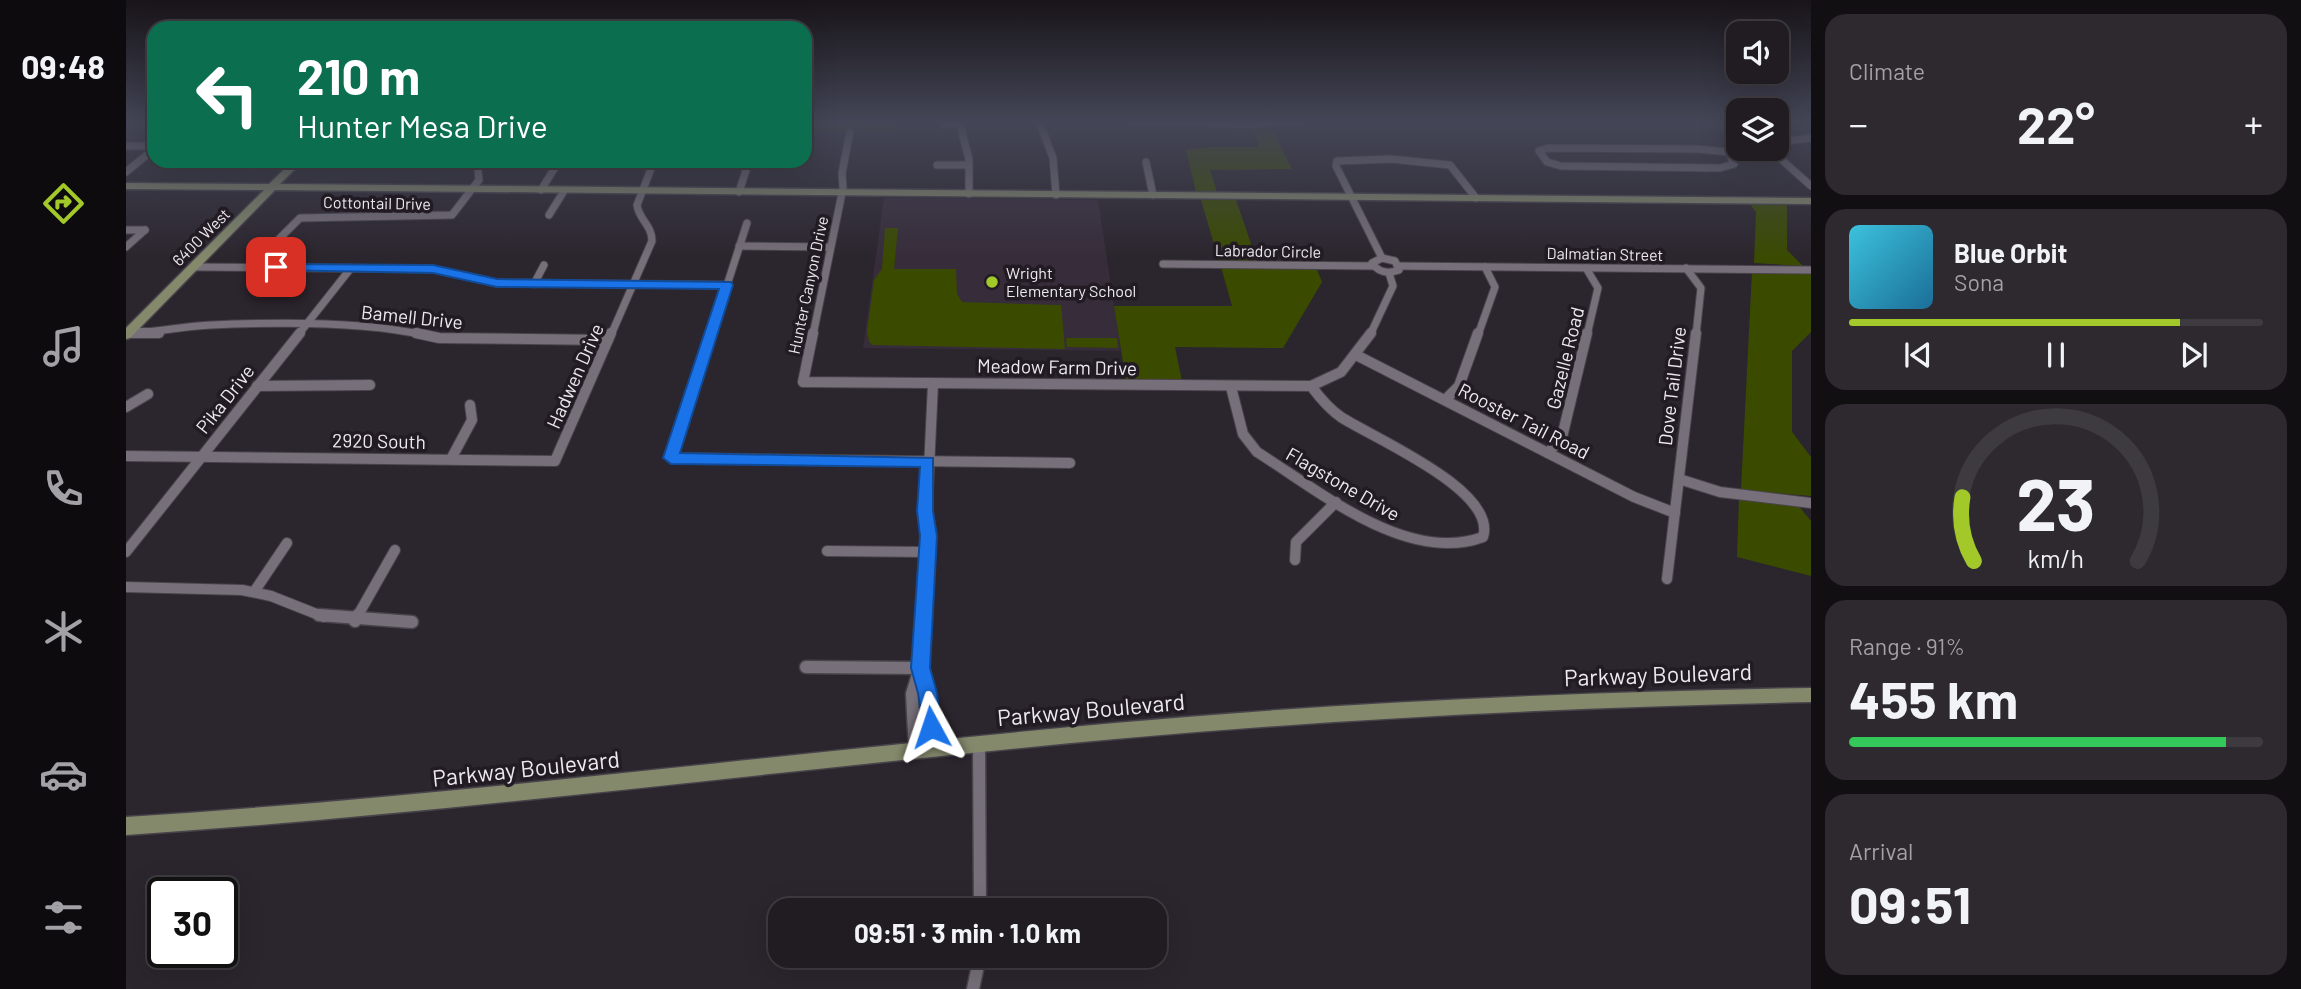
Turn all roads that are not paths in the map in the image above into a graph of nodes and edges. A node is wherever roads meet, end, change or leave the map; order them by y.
1 (842, 167) edge
2 (969, 167) edge
3 (1054, 167) edge
4 (1147, 167) edge
5 (1339, 167) edge
6 (1452, 167) edge
7 (1656, 167) edge
8 (1725, 167) edge
9 (1790, 167) edge
10 (291, 168) edge
11 (478, 168) edge
12 (555, 168) edge
13 (651, 168) edge
14 (747, 168) edge
15 (126, 186) edge
16 (1811, 186) edge
17 (273, 187) junction
18 (474, 189) junction
19 (541, 190) junction
20 (564, 191) junction
21 (641, 191) junction
22 (739, 192) junction
23 (842, 193) junction
24 (969, 194) junction
25 (1056, 195) junction
26 (1153, 195) junction
27 (1351, 197) junction
28 (1476, 198) junction
29 (1811, 201) edge
30 (549, 215) dead end
31 (747, 223) dead end
32 (126, 230) edge
33 (739, 246) junction
34 (126, 247) edge
35 (830, 247) junction
36 (1382, 258) junction
37 (1163, 264) dead end
38 (544, 265) dead end
39 (1373, 266) junction
40 (1399, 266) junction
41 (194, 267) junction
42 (251, 267) junction
43 (1485, 267) junction
44 (351, 268) junction
45 (1586, 268) junction
46 (1686, 268) junction
47 (1811, 270) edge
48 (1389, 273) junction
49 (534, 284) junction
50 (633, 284) junction
51 (727, 285) junction
52 (305, 326) junction
53 (127, 334) edge
54 (608, 340) junction
55 (1358, 356) junction
56 (803, 382) joint
57 (933, 384) junction
58 (370, 385) dead end
59 (257, 386) junction
60 (1311, 386) junction
61 (1231, 387) junction
62 (148, 394) dead end
63 (1445, 400) junction
64 (470, 405) dead end
65 (126, 407) edge
66 (1548, 453) junction
67 (126, 456) edge
68 (202, 456) junction
69 (451, 459) junction
70 (555, 461) joint
71 (928, 461) junction
72 (1070, 463) dead end
73 (1679, 479) junction
74 (1336, 502) junction
75 (1811, 503) edge
76 (1675, 513) junction
77 (287, 543) dead end
78 (395, 550) dead end
79 (827, 551) dead end
80 (126, 552) edge
81 (927, 552) junction
82 (1295, 560) dead end
83 (1667, 579) dead end
84 (126, 587) edge
85 (254, 592) junction
86 (355, 621) junction
87 (412, 622) dead end
88 (806, 667) dead end
89 (920, 668) junction
90 (1811, 695) edge
91 (979, 744) junction
92 (924, 750) junction
93 (126, 826) edge
94 (980, 898) edge
95 (977, 968) edge
96 (973, 989) edge

1 - 23 street, Hunter Canyon Drive
2 - 24 street
3 - 25 street
4 - 26 street
5 - 27 street
6 - 28 street
7 - 8 street
9 - 16 street
10 - 17 main road, 6400 West
11 - 18 street
12 - 19 street
13 - 21 street
14 - 22 street
15 - 17 main road
17 - 18 main road
17 - 41 main road, 6400 West
18 - 19 main road
18 - 42 street, Cottontail Drive
19 - 20 main road
20 - 21 main road
20 - 30 street
21 - 22 main road
21 - 50 street, Hadwen Drive
22 - 23 main road
23 - 24 main road
23 - 35 street, Hunter Canyon Drive
24 - 25 main road
25 - 26 main road
26 - 27 main road
27 - 28 main road
27 - 36 street
28 - 29 main road
31 - 33 street
32 - 34 street
33 - 35 street
33 - 51 street
35 - 56 street, Hunter Canyon Drive
36 - 39 street
36 - 40 street
37 - 39 street, Labrador Circle
38 - 49 street
39 - 48 street
40 - 43 street, Dalmatian Street
40 - 48 street
41 - 42 street
41 - 53 main road, 6400 West
42 - 44 street
43 - 45 street, Dalmatian Street
43 - 63 street
44 - 49 street
44 - 52 street, Pika Drive
45 - 46 street, Dalmatian Street
45 - 66 street, Gazelle Road
46 - 47 street, Dalmatian Street
46 - 73 street, Dove Tail Drive
48 - 55 street
49 - 50 street
50 - 51 street
50 - 54 street, Hadwen Drive
51 - 71 street
52 - 53 street, Bamell Drive
52 - 54 street, Bamell Drive
52 - 59 street, Pika Drive
54 - 70 street, Hadwen Drive
55 - 60 street
55 - 63 street, Rooster Tail Road
56 - 57 street, Meadow Farm Drive
57 - 61 street, Meadow Farm Drive
57 - 71 street
58 - 59 street
59 - 68 street, Pika Drive
60 - 61 street, Meadow Farm Drive
60 - 74 street, Flagstone Drive
61 - 74 street, Flagstone Drive
62 - 65 street
63 - 66 street, Rooster Tail Road
64 - 69 street
66 - 76 street, Rooster Tail Road
67 - 68 street, 2920 South
68 - 69 street, 2920 South
68 - 80 street, Pika Drive
69 - 70 street, 2920 South
71 - 72 street
71 - 81 street
73 - 75 street
73 - 76 street, Dove Tail Drive
74 - 82 street
76 - 83 street, Dove Tail Drive
77 - 85 street
78 - 86 street
79 - 81 street
81 - 89 street
84 - 85 street
85 - 86 street
86 - 87 street
88 - 89 street
89 - 92 street
89 - 92 street
90 - 91 main road, Parkway Boulevard
91 - 92 main road, Parkway Boulevard
91 - 94 street
92 - 93 main road, Parkway Boulevard
95 - 96 street

